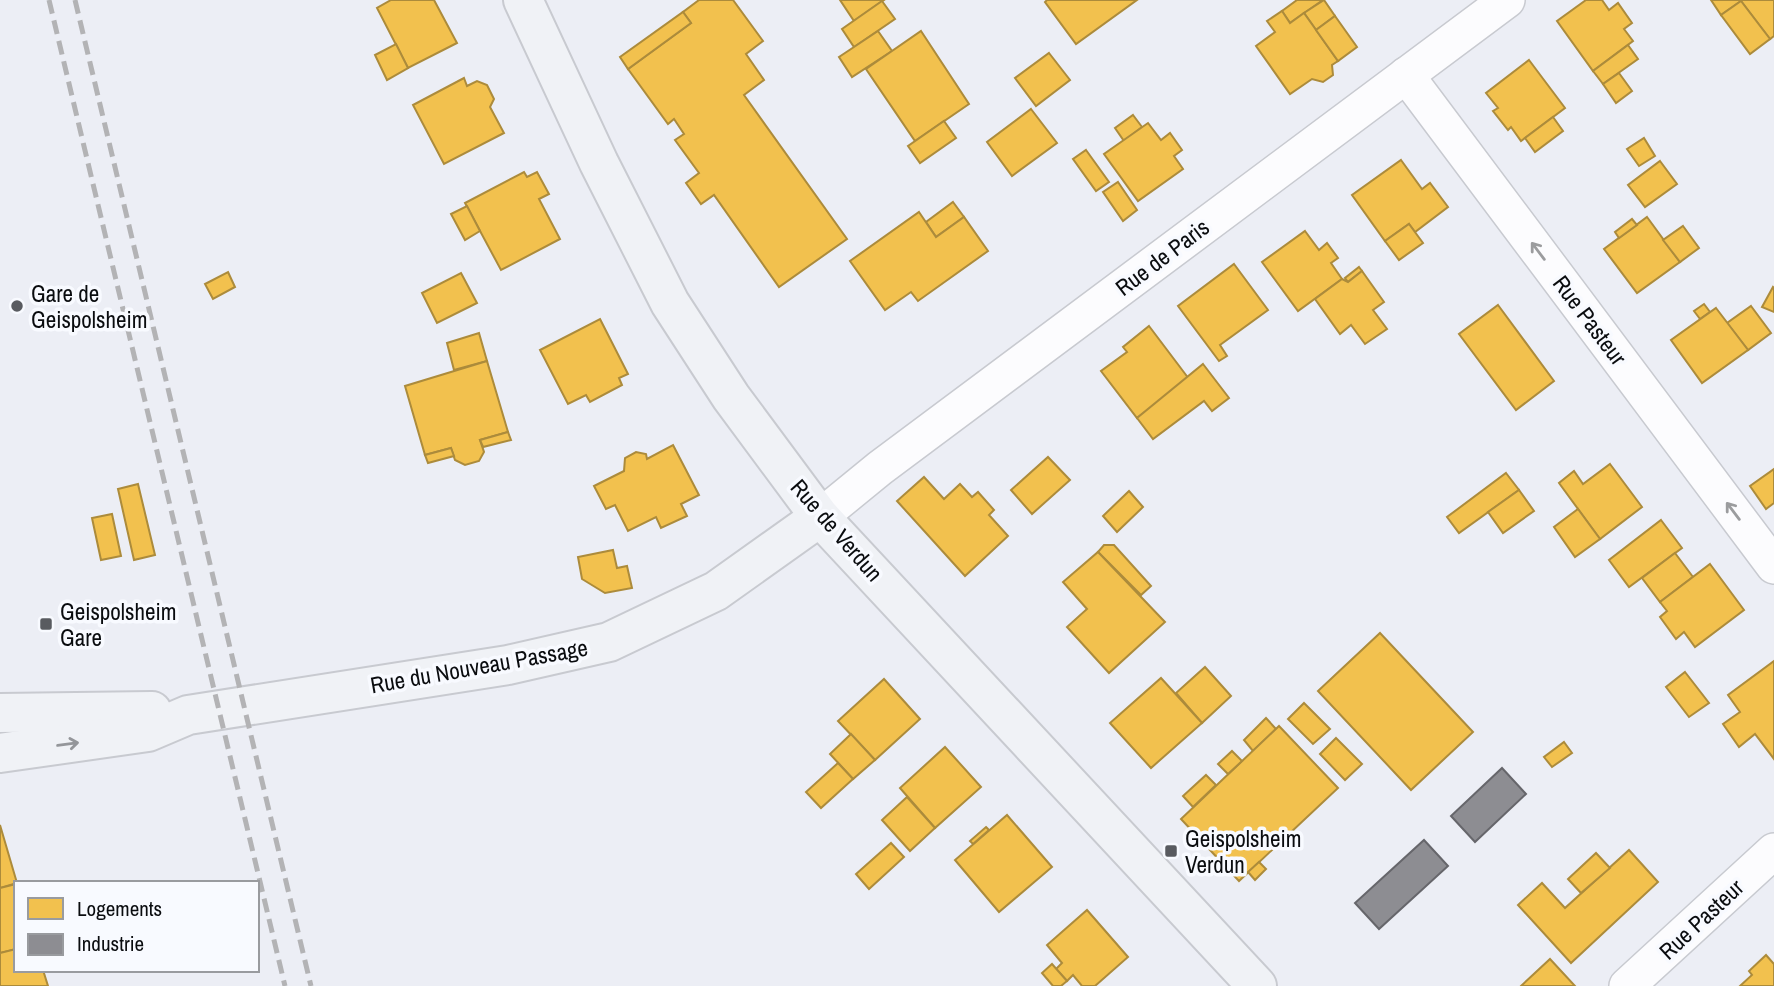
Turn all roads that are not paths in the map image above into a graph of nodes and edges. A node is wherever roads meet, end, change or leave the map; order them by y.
1 (523, 0) edge
2 (1507, 0) edge
3 (1406, 75) junction
4 (820, 517) junction
5 (1774, 566) edge
6 (0, 713) edge
7 (188, 715) junction
8 (0, 753) edge
9 (1774, 851) edge
10 (1256, 986) edge
11 (1627, 986) edge

1 - 4 main road, Rue de Verdun
2 - 3 street, Rue de Paris
3 - 4 street, Rue de Paris
5 -> 3 street, Rue Pasteur
4 - 7 main road, Rue du Nouveau Passage
4 - 10 main road, Rue de Verdun
6 - 7 main road, Rue du Nouveau Passage
8 -> 7 main road, Rue du Nouveau Passage
9 - 11 street, Rue Pasteur

